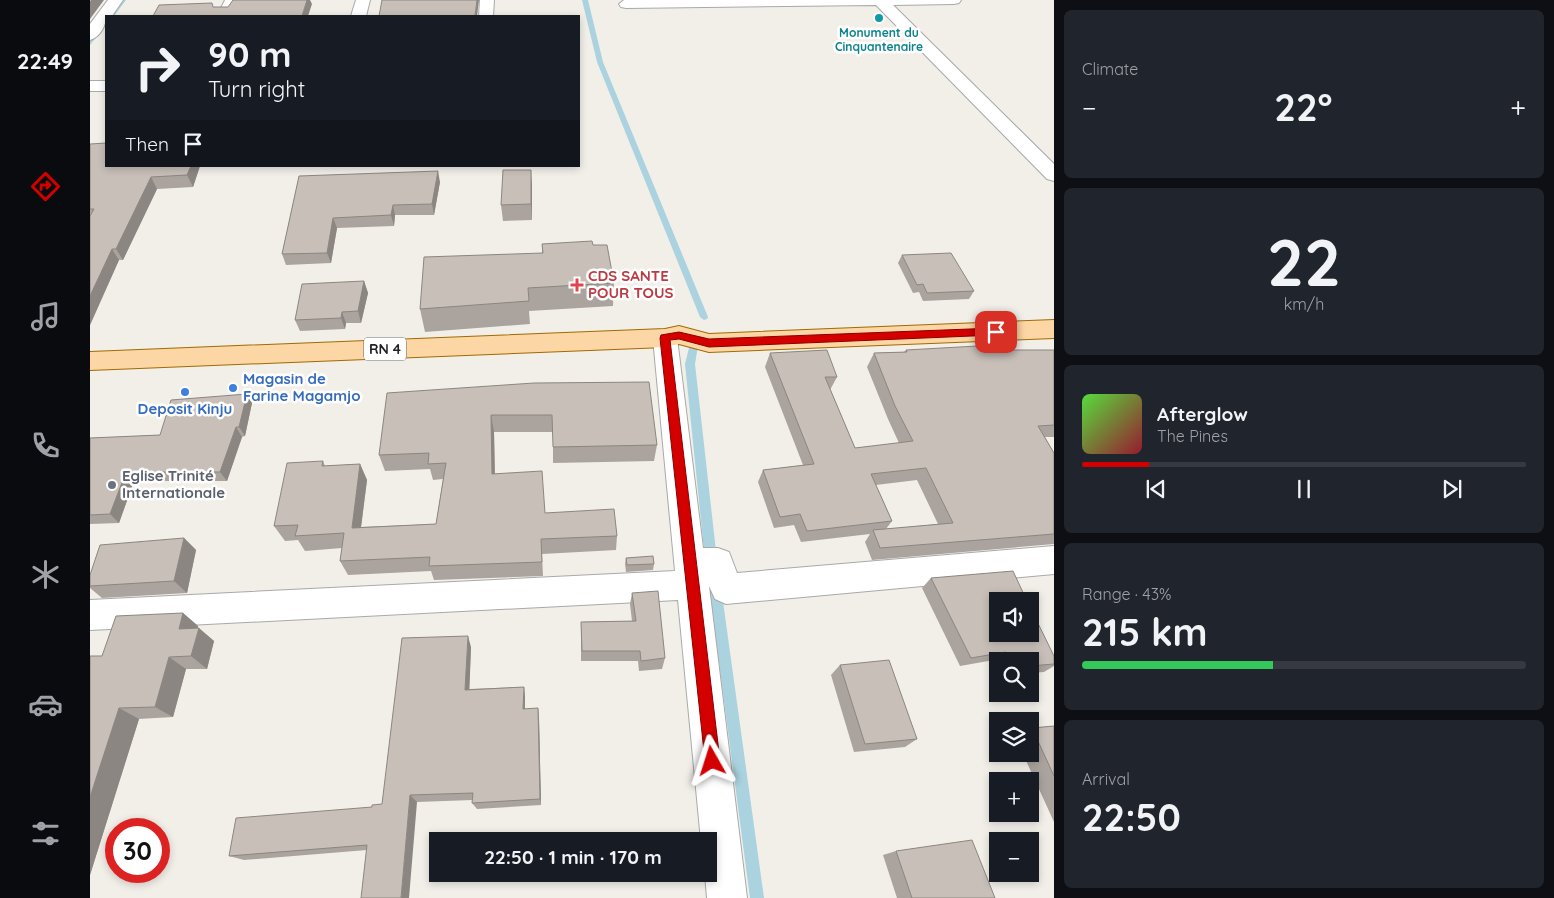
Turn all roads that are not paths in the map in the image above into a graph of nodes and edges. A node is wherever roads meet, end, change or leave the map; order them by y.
1 (116, 0) edge
2 (232, 0) edge
3 (363, 0) edge
4 (486, 0) edge
5 (954, 0) edge
6 (880, 1) edge
7 (626, 4) dead end
8 (225, 15) edge
9 (359, 15) edge
10 (486, 15) edge
11 (90, 35) edge
12 (90, 86) edge
13 (105, 86) edge
14 (1054, 175) edge
15 (1054, 329) edge
16 (665, 338) junction
17 (90, 361) edge
18 (1054, 560) edge
19 (701, 570) junction
20 (90, 614) edge
21 (727, 898) edge

1 - 11 street
2 - 8 street
3 - 9 street
4 - 10 street
5 - 6 street
6 - 7 street
6 - 14 street
12 - 13 street
15 - 16 main road, RN 4
16 - 17 main road, RN 4
16 - 19 street
18 - 19 street
19 - 20 street
19 - 21 street

